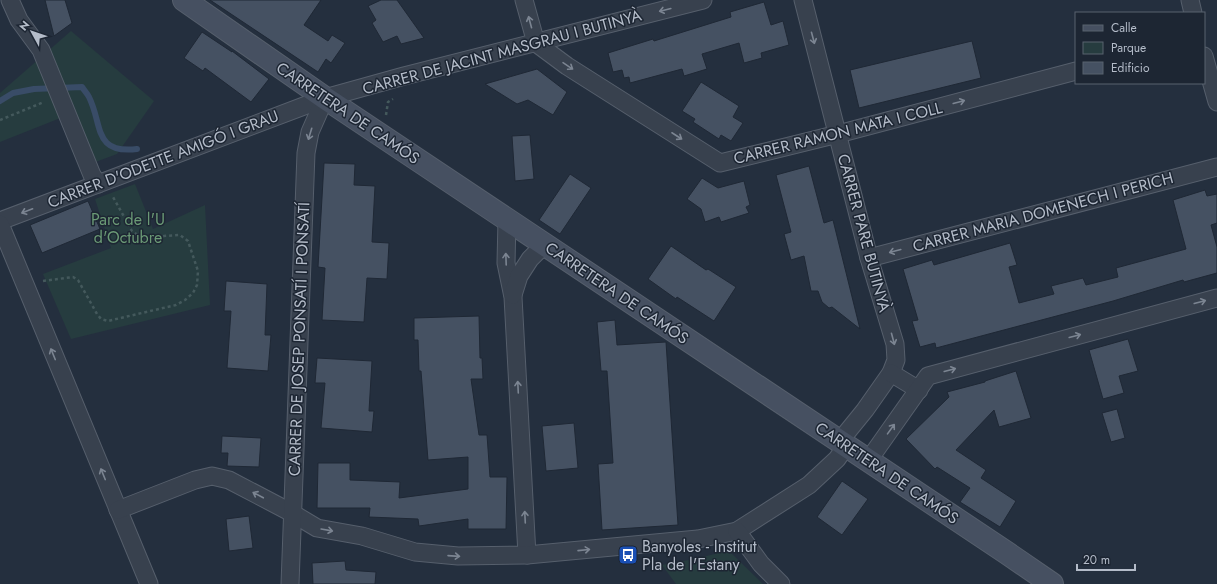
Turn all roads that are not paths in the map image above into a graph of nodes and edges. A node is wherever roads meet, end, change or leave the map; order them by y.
1 (10, 0) edge
2 (184, 0) edge
3 (524, 0) edge
4 (703, 0) edge
5 (803, 0) edge
6 (1190, 0) edge
7 (1193, 12) edge
8 (536, 43) junction
9 (1205, 60) edge
10 (1075, 71) edge
11 (325, 98) junction
12 (1217, 102) edge
13 (838, 134) junction
14 (1217, 166) edge
15 (98, 184) junction
16 (507, 220) junction
17 (0, 221) edge
18 (0, 224) edge
19 (544, 245) junction
20 (869, 258) junction
21 (513, 297) junction
22 (1217, 298) edge
23 (891, 373) junction
24 (919, 390) junction
25 (843, 444) junction
26 (868, 461) junction
27 (118, 510) junction
28 (292, 513) junction
29 (737, 531) junction
30 (527, 556) junction
31 (149, 584) edge
32 (290, 584) edge
33 (781, 584) edge
34 (1052, 584) edge

1 - 15 street
2 - 11 street, CARRETERA DE CAMÓS
8 -> 3 street
4 -> 8 street, CARRER DE JACINT MASGRAU I BUTINYÀ
5 -> 13 street, CARRER PARE BUTINYÀ
6 - 7 street
8 - 11 street, CARRER DE JACINT MASGRAU I BUTINYÀ
8 -> 13 street, CARRER RAMON MATA I COLL
9 - 12 street
13 -> 10 street, CARRER RAMON MATA I COLL
11 - 15 street, CARRER D'ODETTE AMIGÓ I GRAU
11 - 16 street, CARRETERA DE CAMÓS
11 -> 28 street, CARRER DE JOSEP PONSATÍ I PONSATÍ
13 - 20 street, CARRER PARE BUTINYÀ
14 -> 20 street, CARRER MARIA DOMENECH I PERICH
15 -> 17 street, CARRER D'ODETTE AMIGÓ I GRAU
16 - 19 street, CARRETERA DE CAMÓS
21 -> 16 street
27 -> 18 street
19 - 21 street
19 - 25 street, CARRETERA DE CAMÓS
20 -> 23 street, CARRER PARE BUTINYÀ
30 -> 21 street
24 -> 22 street
23 - 24 street
23 - 25 street
26 -> 24 street
25 - 26 street, CARRETERA DE CAMÓS
25 - 29 street
26 - 34 street, CARRETERA DE CAMÓS
28 -> 27 street
27 - 31 street
28 -> 30 street
28 - 32 street, CARRER DE JOSEP PONSATÍ I PONSATÍ
30 -> 29 street
29 - 33 street

